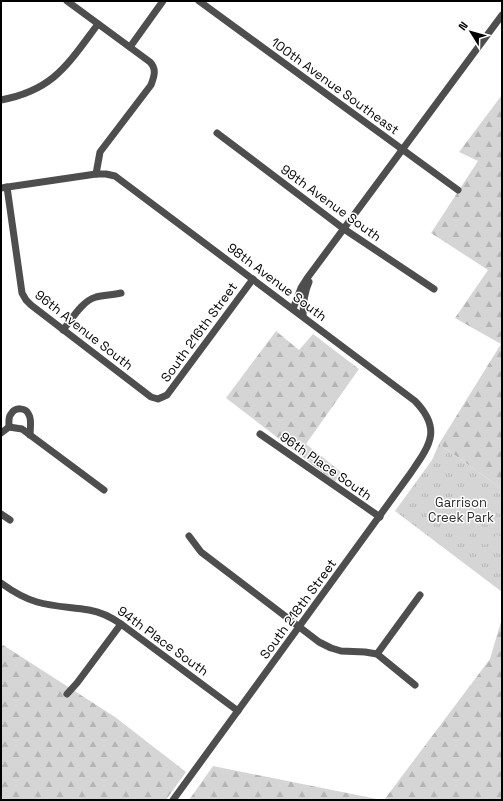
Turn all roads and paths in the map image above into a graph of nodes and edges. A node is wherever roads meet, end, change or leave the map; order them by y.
1 (67, 1) edge
2 (163, 1) edge
3 (199, 1) edge
4 (502, 15) edge
5 (98, 24) junction
6 (130, 48) junction
7 (1, 100) edge
8 (217, 133) dead end
9 (402, 150) junction
10 (96, 174) junction
11 (4, 187) edge
12 (458, 190) dead end
13 (344, 228) junction
14 (318, 264) junction
15 (253, 279) junction
16 (434, 289) dead end
17 (121, 293) dead end
18 (293, 309) junction
19 (303, 316) junction
20 (63, 330) junction
21 (163, 398) joint
22 (9, 426) junction
23 (430, 428) joint
24 (1, 433) edge
25 (28, 433) junction
26 (260, 434) dead end
27 (104, 490) dead end
28 (1, 514) edge
29 (380, 517) junction
30 (10, 520) dead end
31 (189, 536) dead end
32 (1, 583) edge
33 (420, 595) dead end
34 (121, 624) junction
35 (299, 628) junction
36 (377, 654) junction
37 (415, 685) dead end
38 (67, 694) dead end
39 (238, 711) junction
40 (173, 800) edge

1 - 5 street
2 - 6 street
3 - 9 street, 100th Avenue Southeast
4 - 9 street
5 - 6 street
5 - 7 street
6 - 10 street
8 - 13 street, 99th Avenue South
9 - 12 street, 100th Avenue Southeast
9 - 13 street
10 - 11 street, 98th Avenue South
10 - 15 street, 98th Avenue South
11 - 20 street, 96th Avenue South
13 - 14 street
13 - 16 street, 99th Avenue South
14 - 18 street
14 - 19 street
15 - 18 street, 98th Avenue South
15 - 21 street, South 216th Street
17 - 20 street
18 - 19 street, 98th Avenue South
19 - 23 street, 98th Avenue South
20 - 21 street, 96th Avenue South
22 - 24 street
22 - 25 street
22 - 25 street
23 - 29 street, South 218th Street
25 - 27 street
26 - 29 street, 96th Place South
28 - 30 street
29 - 35 street, South 218th Street
31 - 35 street
32 - 34 street, 94th Place South
33 - 36 street
34 - 38 street
34 - 39 street, 94th Place South
35 - 36 street
35 - 39 street, South 218th Street
36 - 37 street
39 - 40 street, South 218th Street

